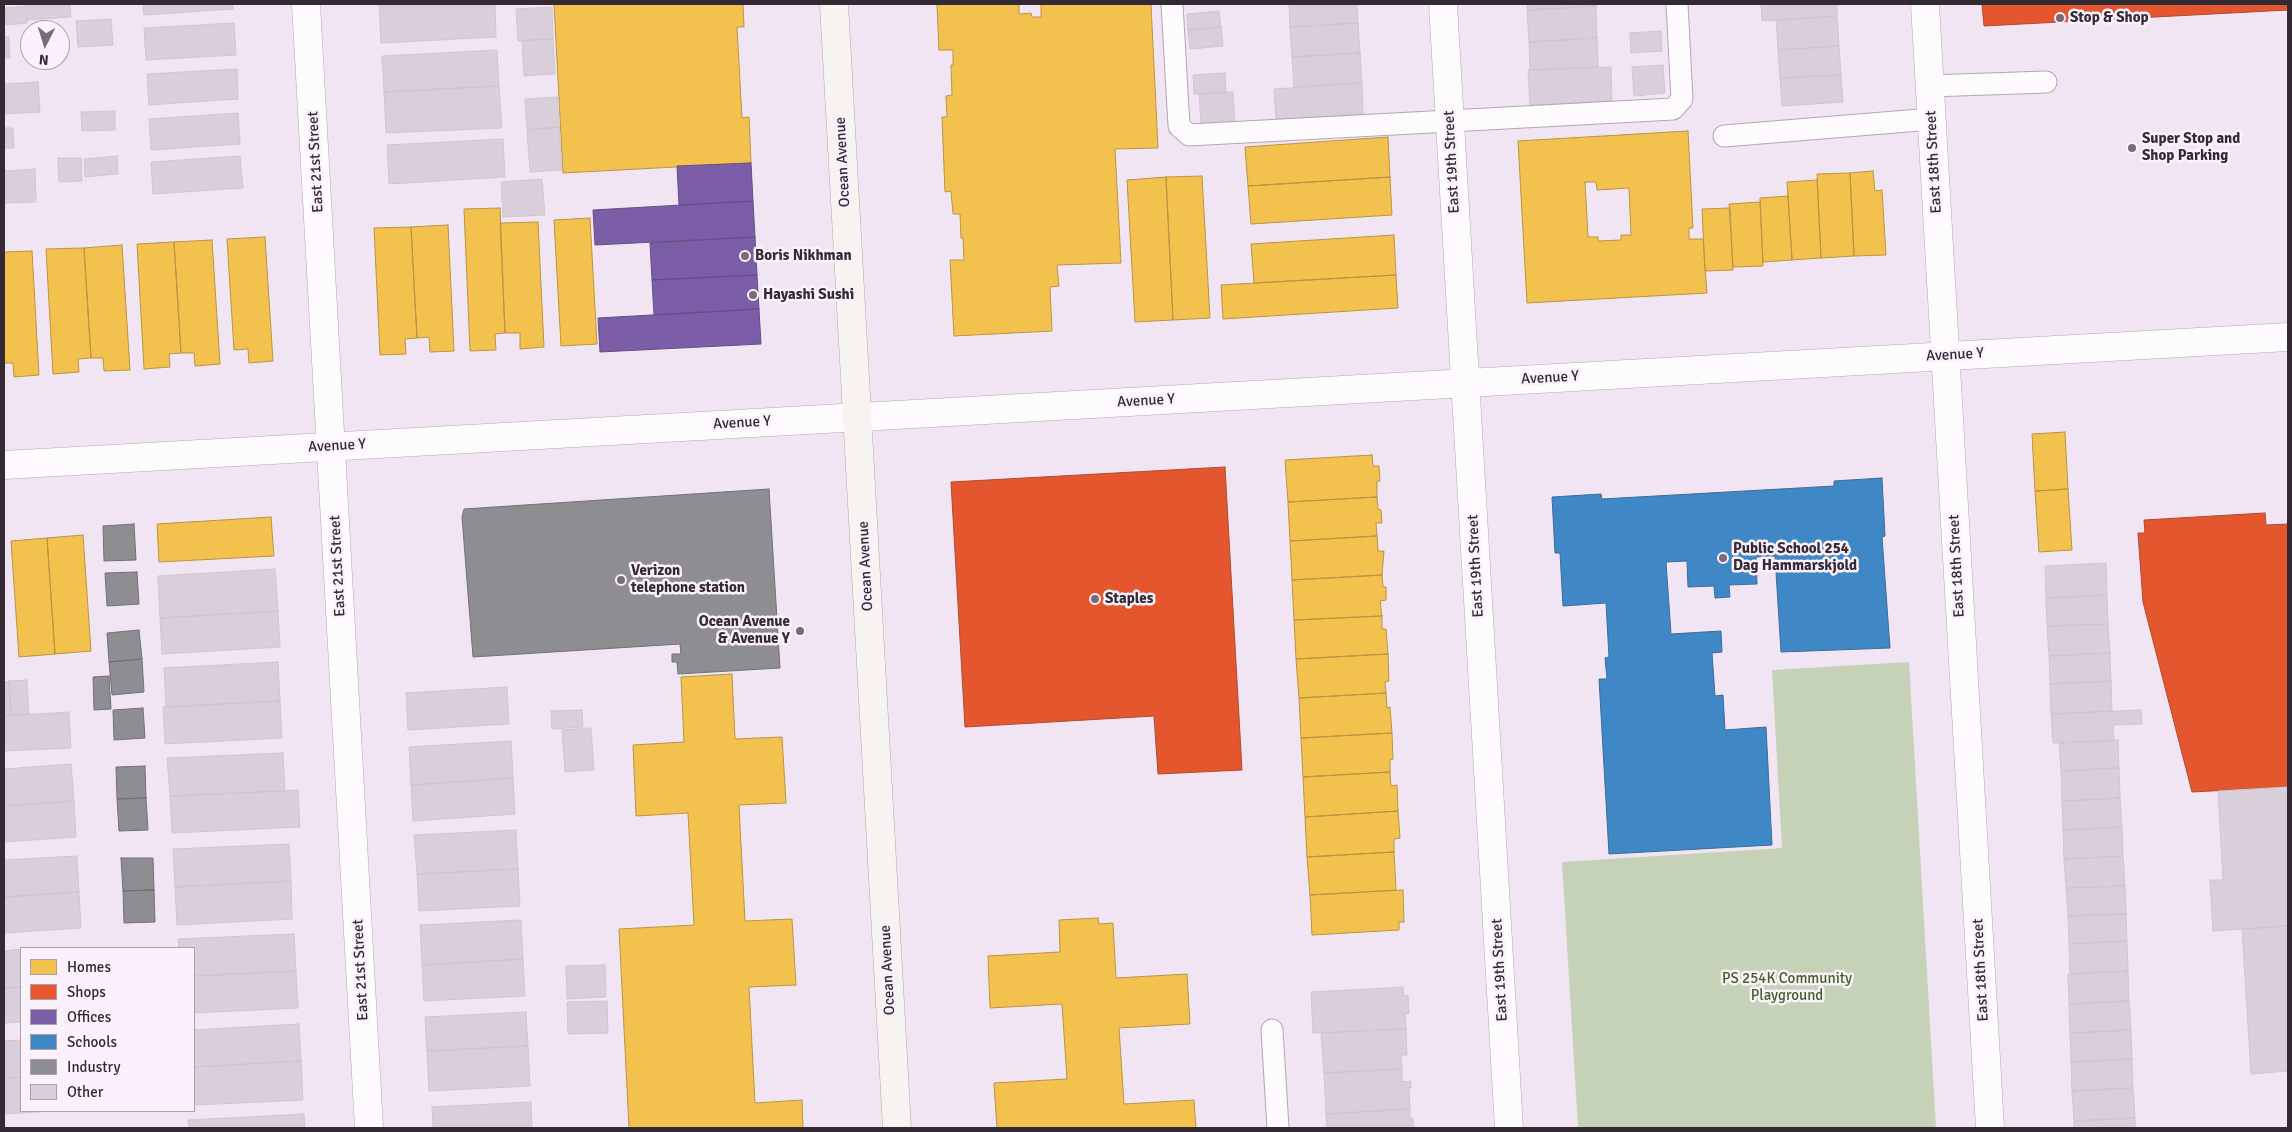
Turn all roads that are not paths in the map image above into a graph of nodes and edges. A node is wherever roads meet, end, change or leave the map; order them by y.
1 (306, 4) edge
2 (834, 4) edge
3 (1172, 4) edge
4 (1443, 4) edge
5 (1677, 4) edge
6 (1925, 4) edge
7 (2046, 82) dead end
8 (1930, 86) junction
9 (1932, 119) junction
10 (1450, 121) junction
11 (1724, 136) dead end
12 (2288, 337) edge
13 (1945, 356) junction
14 (1466, 383) junction
15 (857, 417) junction
16 (332, 446) junction
17 (4, 465) edge
18 (1272, 1030) dead end
19 (370, 1128) edge
20 (897, 1128) edge
21 (1278, 1128) edge
22 (1509, 1128) edge
23 (1990, 1128) edge

1 - 16 street, East 21st Street
2 - 15 main road, Ocean Avenue
3 - 10 lane
4 - 10 street, East 19th Street
5 - 10 lane
6 - 8 street, East 18th Street
7 - 8 lane
8 - 9 street, East 18th Street
9 - 11 lane
9 - 13 street, East 18th Street
10 - 14 street, East 19th Street
12 - 13 street, Avenue Y
13 - 14 street, Avenue Y
13 - 23 street, East 18th Street
14 - 15 street, Avenue Y
14 - 22 street, East 19th Street
15 - 16 street, Avenue Y
15 - 20 main road, Ocean Avenue
16 - 17 street, Avenue Y
16 - 19 street, East 21st Street
18 - 21 lane

